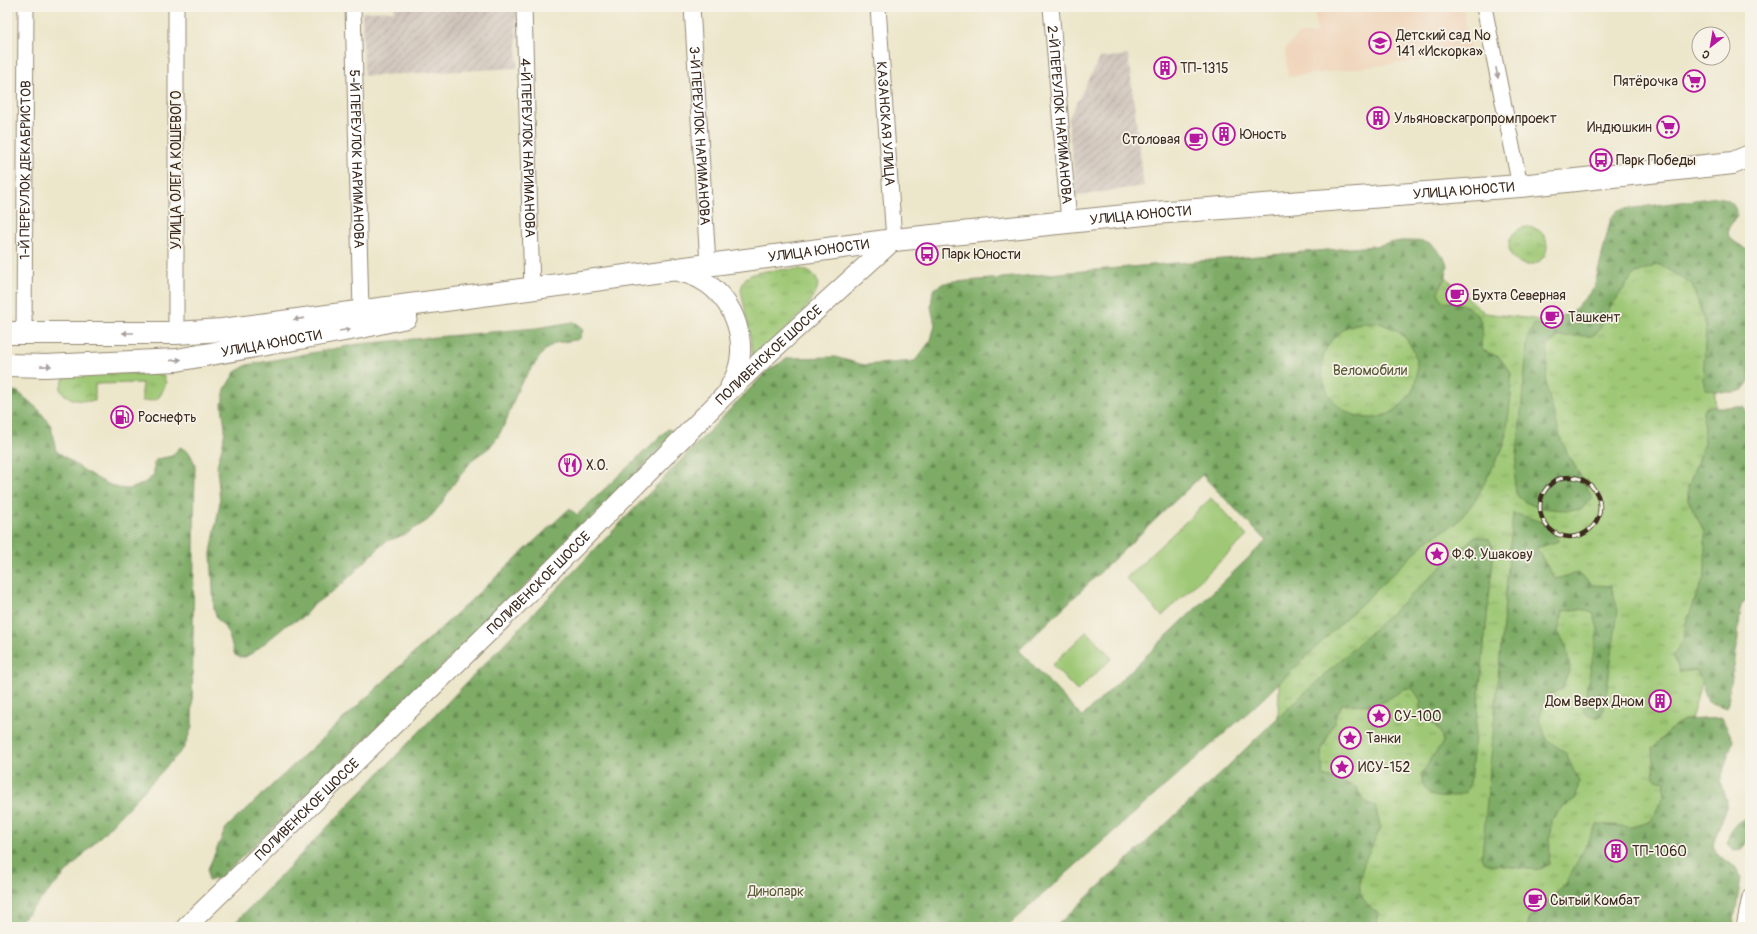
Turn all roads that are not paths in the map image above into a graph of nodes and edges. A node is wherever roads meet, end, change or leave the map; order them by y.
1 (26, 7) edge
2 (176, 7) edge
3 (353, 7) edge
4 (524, 7) edge
5 (692, 7) edge
6 (878, 7) edge
7 (1051, 7) edge
8 (1484, 7) edge
9 (1750, 156) edge
10 (1520, 186) junction
11 (1070, 222) junction
12 (894, 240) junction
13 (708, 264) junction
14 (673, 270) junction
15 (532, 290) junction
16 (361, 310) junction
17 (15, 333) edge
18 (176, 333) junction
19 (7, 365) edge
20 (724, 396) junction
21 (1750, 897) edge
22 (186, 927) edge
23 (1744, 927) edge

1 - 17 street, 1-Й ПЕРЕУЛОК ДЕКАБРИСТОВ
2 - 18 street, УЛИЦА ОЛЕГА КОШЕВОГО
3 - 16 street, 5-Й ПЕРЕУЛОК НАРИМАНОВА
4 - 15 street, 4-Й ПЕРЕУЛОК НАРИМАНОВА
5 - 13 street, 3-Й ПЕРЕУЛОК НАРИМАНОВА
6 - 12 street, КАЗАНСКАЯ УЛИЦА
7 - 11 street, 2-Й ПЕРЕУЛОК НАРИМАНОВА
8 -> 10 street
9 - 10 main road, УЛИЦА ЮНОСТИ
10 - 11 main road, УЛИЦА ЮНОСТИ
11 - 12 main road, УЛИЦА ЮНОСТИ
12 - 13 main road, УЛИЦА ЮНОСТИ
12 - 20 street, ПОЛИВЕНСКОЕ ШОССЕ
13 - 14 main road, УЛИЦА ЮНОСТИ
14 - 15 main road, УЛИЦА ЮНОСТИ
14 - 20 street
15 - 16 main road, УЛИЦА ЮНОСТИ
19 -> 15 main road, УЛИЦА ЮНОСТИ
16 -> 18 main road, УЛИЦА ЮНОСТИ
18 -> 17 main road, УЛИЦА ЮНОСТИ
20 - 22 street, ПОЛИВЕНСКОЕ ШОССЕ
21 - 23 street

